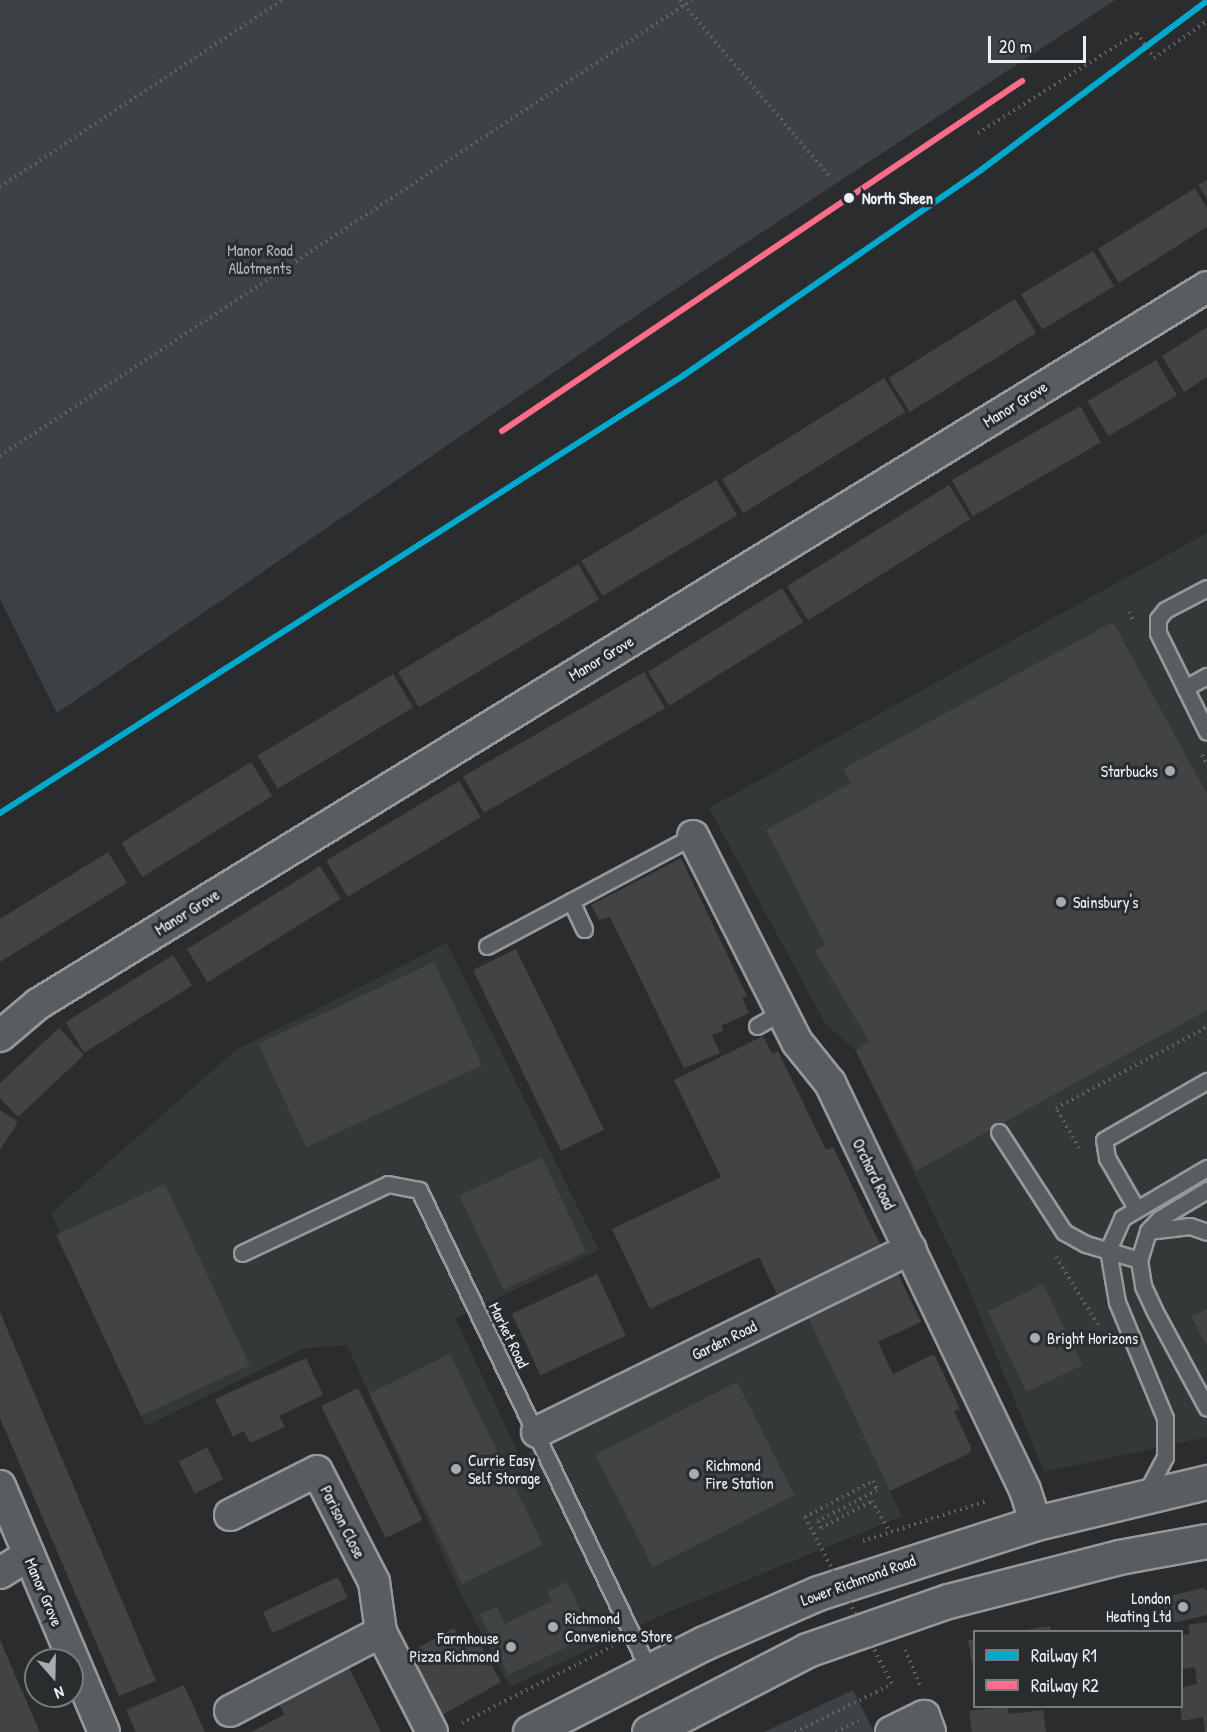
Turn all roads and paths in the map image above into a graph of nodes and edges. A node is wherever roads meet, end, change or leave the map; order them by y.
1 (282, 0) edge
2 (680, 0) edge
3 (692, 0) edge
4 (684, 5) junction
5 (1207, 21) edge
6 (978, 133) dead end
7 (829, 176) dead end
8 (0, 187) edge
9 (1207, 287) edge
10 (0, 456) edge
11 (1207, 588) edge
12 (1207, 676) edge
13 (1185, 688) junction
14 (1207, 732) edge
15 (693, 836) joint
16 (571, 901) junction
17 (584, 929) dead end
18 (487, 946) dead end
19 (0, 1036) edge
20 (1207, 1081) edge
21 (999, 1132) dead end
22 (1207, 1168) edge
23 (1207, 1190) edge
24 (1136, 1208) junction
25 (1148, 1231) junction
26 (1207, 1233) edge
27 (911, 1249) junction
28 (1108, 1250) junction
29 (242, 1252) dead end
30 (1138, 1260) junction
31 (1207, 1408) edge
32 (537, 1432) junction
33 (1207, 1482) edge
34 (0, 1486) edge
35 (1144, 1496) junction
36 (230, 1515) dead end
37 (1036, 1522) junction
38 (889, 1530) dead end
39 (1207, 1541) edge
40 (29, 1555) junction
41 (0, 1573) edge
42 (749, 1623) junction
43 (381, 1632) junction
44 (902, 1644) dead end
45 (807, 1650) junction
46 (649, 1670) junction
47 (922, 1690) dead end
48 (230, 1711) dead end
49 (104, 1732) edge
50 (432, 1732) edge
51 (530, 1732) edge
52 (649, 1732) edge
53 (795, 1732) edge
54 (891, 1732) edge
55 (930, 1732) edge

1 - 8 path
2 - 4 path
3 - 4 path
4 - 7 path
4 - 10 path
5 - 6 path
9 - 19 street, Manor Grove
11 - 13 lane
12 - 13 lane
13 - 14 lane
15 - 16 lane
15 - 27 street, Orchard Road
16 - 17 lane
16 - 18 lane
20 - 24 lane
21 - 28 lane
22 - 24 lane
23 - 25 lane
24 - 28 lane
25 - 26 lane
25 - 30 lane
27 - 32 street, Garden Road
27 - 37 street, Orchard Road
28 - 30 lane
28 - 35 lane
29 - 32 lane, Market Road
30 - 31 lane
32 - 46 lane, Market Road
33 - 35 highway, Lower Richmond Road
34 - 40 street, Manor Grove
35 - 37 highway, Lower Richmond Road
36 - 43 street, Parison Close
37 - 42 highway, Lower Richmond Road
38 - 53 path, bridge
39 - 45 highway
40 - 41 street
40 - 49 street, Manor Grove
42 - 45 highway
42 - 46 highway, Lower Richmond Road
43 - 48 street
43 - 50 street, Parison Close
44 - 47 path
45 - 52 highway
46 - 51 highway, Lower Richmond Road
54 - 55 street

